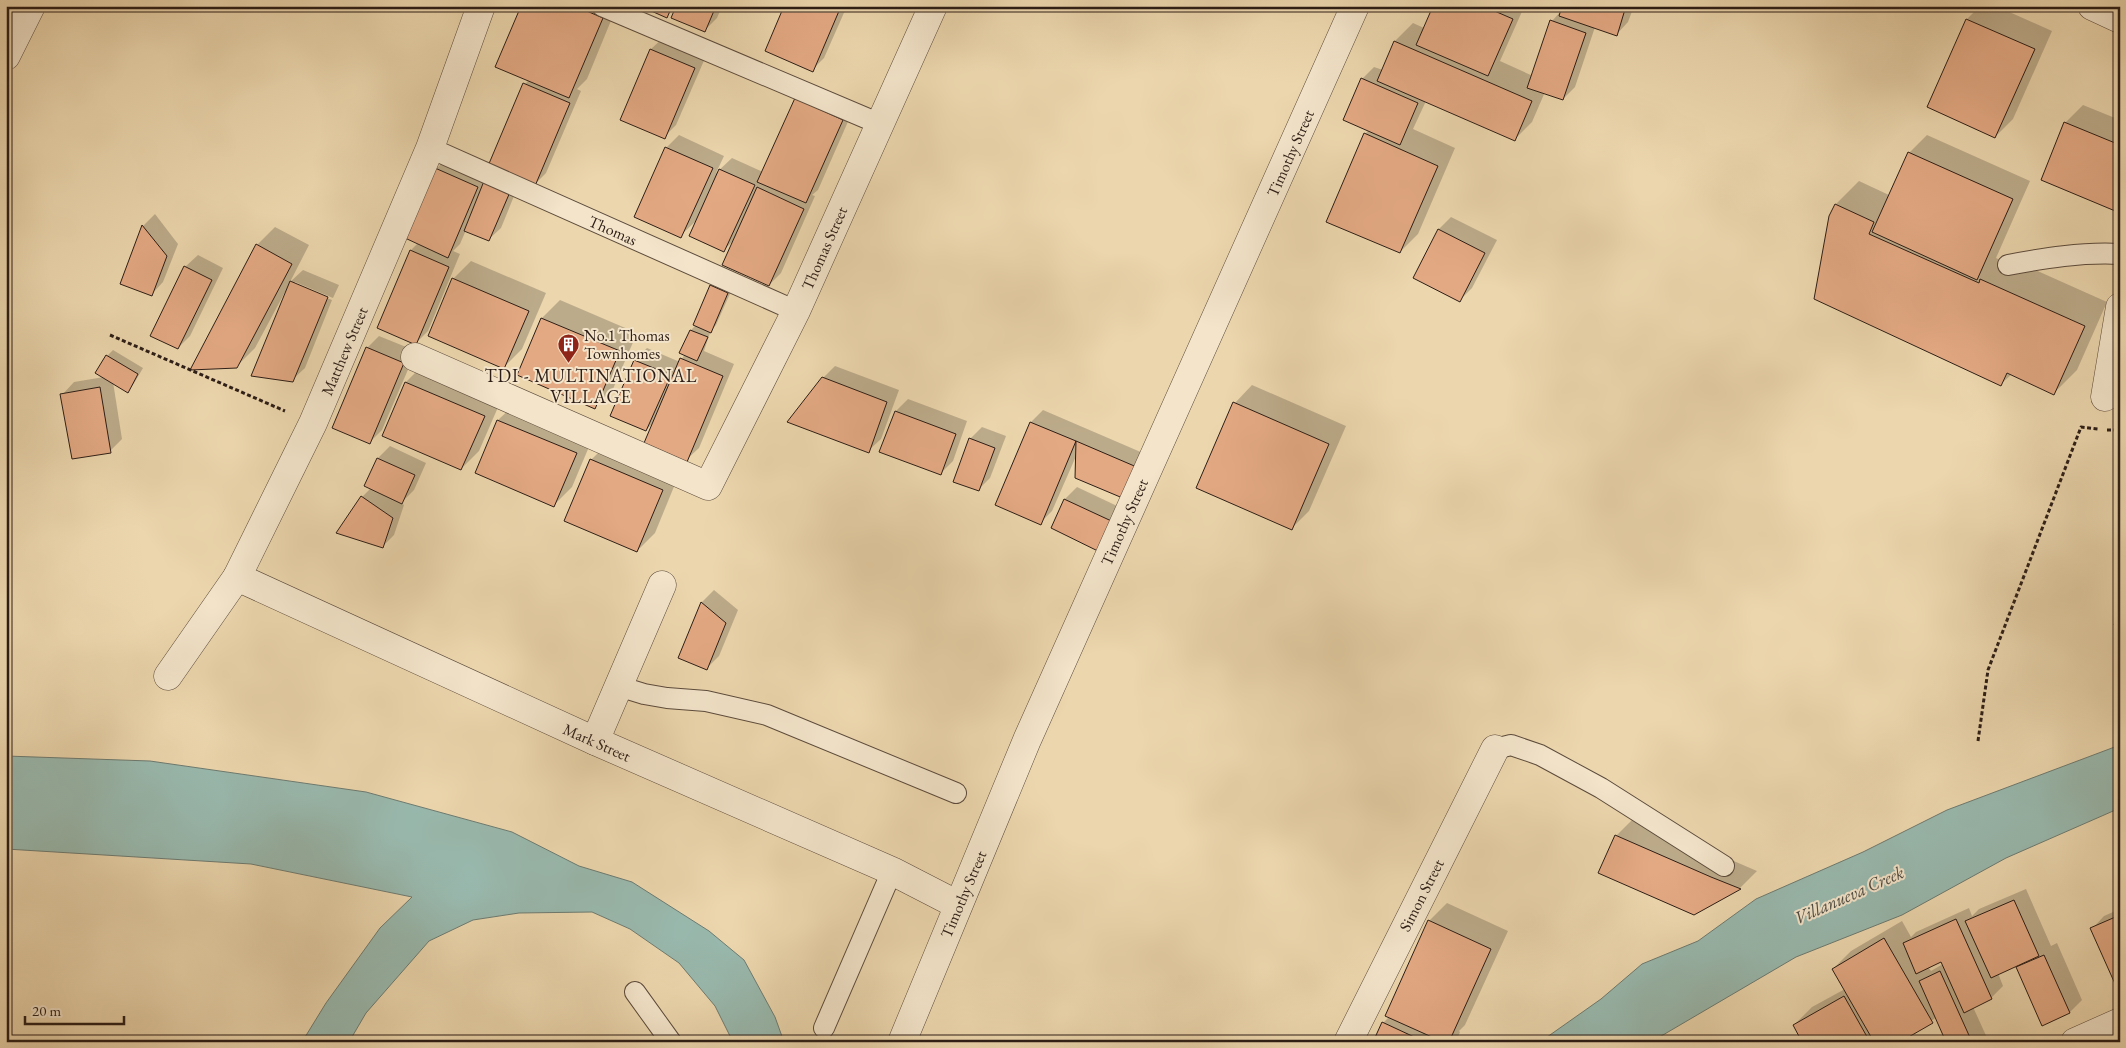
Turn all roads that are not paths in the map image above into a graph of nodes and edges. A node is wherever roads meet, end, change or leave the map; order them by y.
1 (31, 6) edge
2 (481, 6) edge
3 (602, 6) edge
4 (933, 6) edge
5 (1355, 6) edge
6 (2092, 6) edge
7 (2120, 19) edge
8 (6, 56) edge
9 (880, 124) junction
10 (430, 148) junction
11 (2120, 254) edge
12 (2008, 265) dead end
13 (2120, 307) edge
14 (796, 311) junction
15 (415, 357) dead end
16 (2105, 397) dead end
17 (237, 577) junction
18 (662, 584) dead end
19 (168, 676) dead end
20 (618, 686) junction
21 (595, 741) junction
22 (1495, 749) joint
23 (956, 794) dead end
24 (1724, 866) dead end
25 (892, 871) junction
26 (958, 905) junction
27 (635, 992) dead end
28 (2120, 1022) edge
29 (824, 1028) dead end
30 (2078, 1041) edge
31 (671, 1042) edge
32 (902, 1042) edge
33 (1348, 1042) edge

1 - 8 street
2 - 10 street, Matthew Street
3 - 9 lane
4 - 9 street, Thomas Street
5 - 26 street, Timothy Street
6 - 7 street
9 - 14 street, Thomas Street
10 - 14 lane, Thomas
10 - 17 street, Matthew Street
11 - 12 lane
13 - 16 street
14 - 15 street, Thomas Street
17 - 19 street, Matthew Street
17 - 21 street, Mark Street
18 - 20 street
20 - 21 street
20 - 23 lane
21 - 25 street, Mark Street
22 - 24 lane
22 - 33 street, Simon Street
25 - 26 street, Mark Street
25 - 29 lane
26 - 32 street, Timothy Street
27 - 31 lane
28 - 30 street

